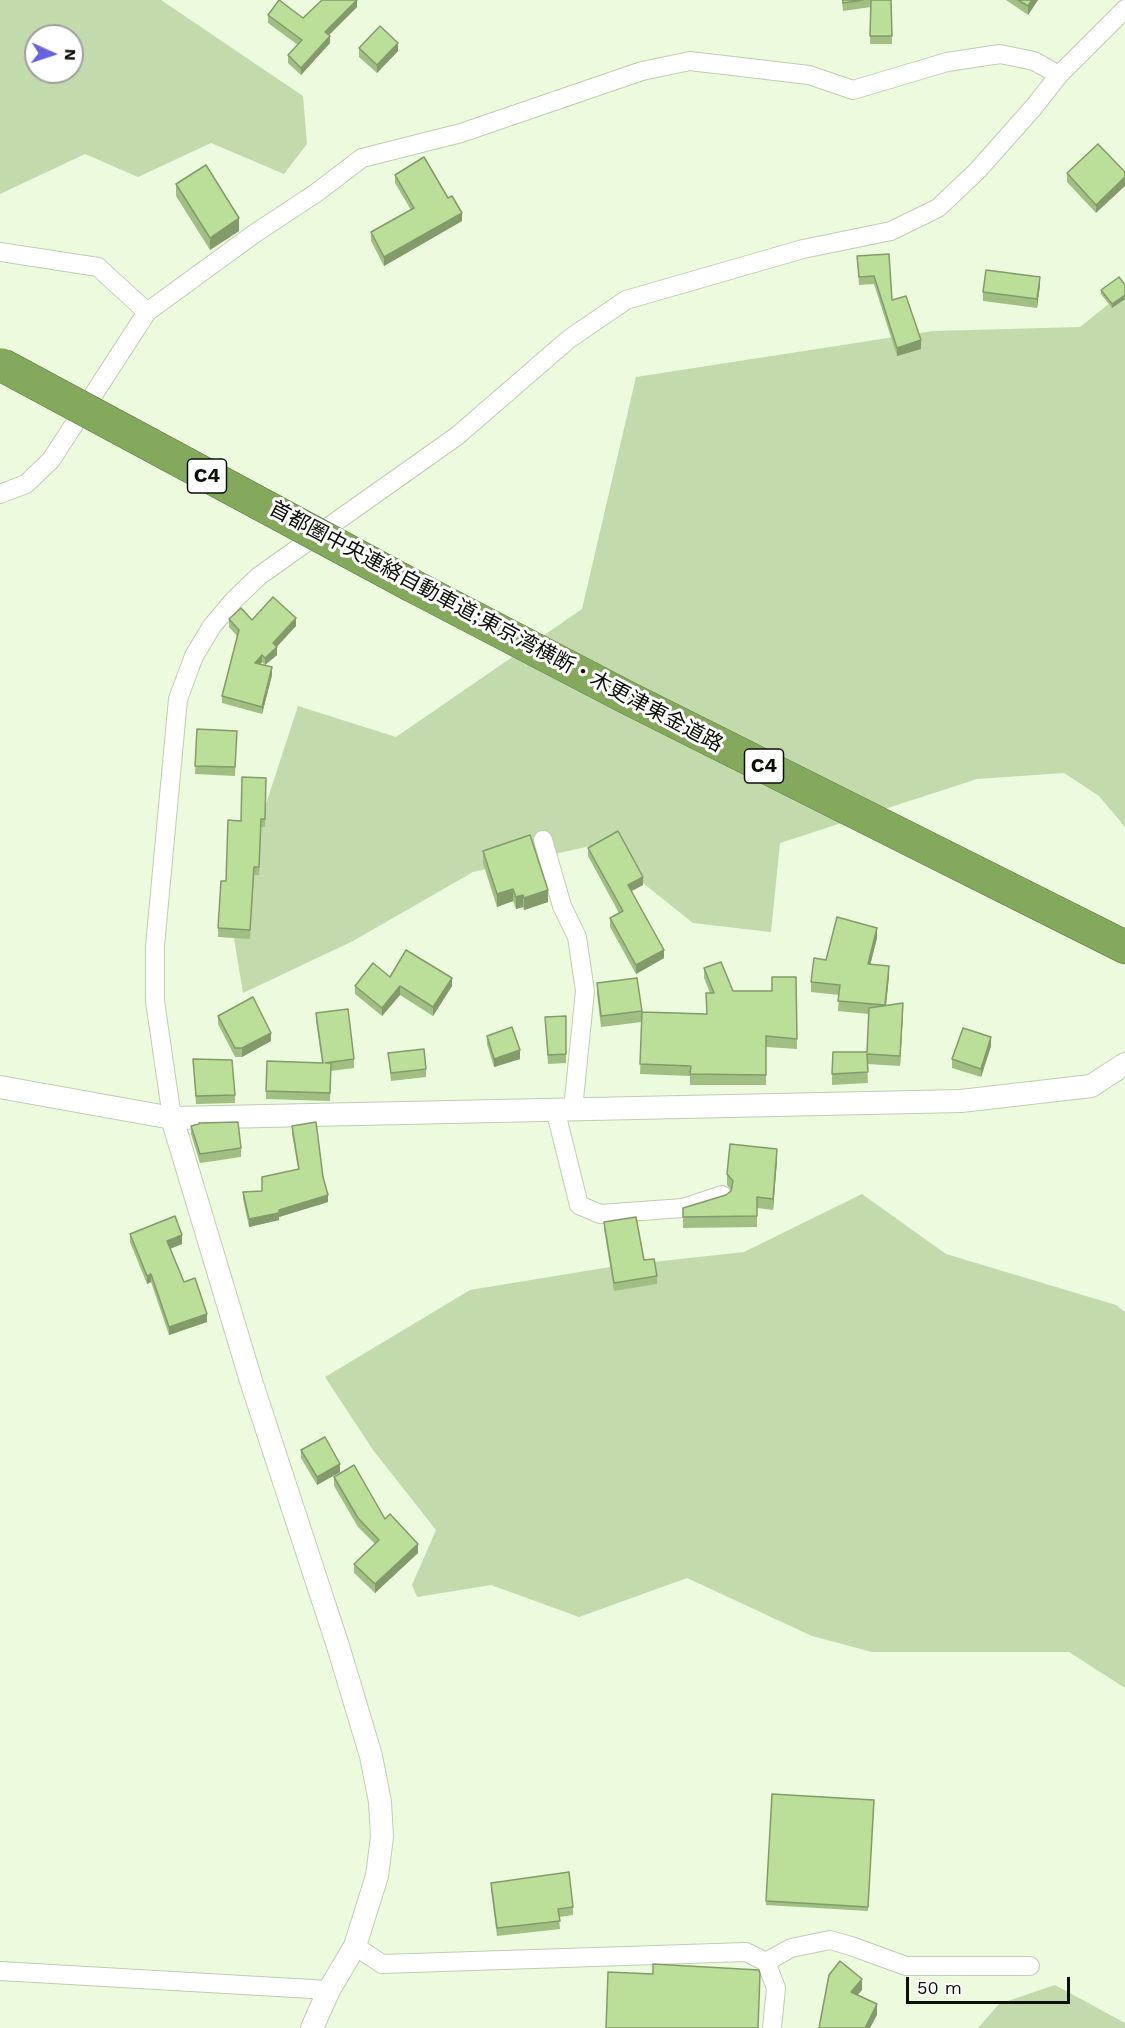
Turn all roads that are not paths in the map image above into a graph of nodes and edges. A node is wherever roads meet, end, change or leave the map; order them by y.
1 (1125, 9) edge
2 (1059, 75) junction
3 (0, 252) edge
4 (147, 312) junction
5 (1, 365) edge
6 (0, 494) edge
7 (543, 840) dead end
8 (1121, 945) edge
9 (1125, 1064) edge
10 (0, 1088) edge
11 (564, 1109) junction
12 (172, 1118) junction
13 (722, 1195) edge
14 (355, 1947) junction
15 (766, 1962) junction
16 (1030, 1966) dead end
17 (0, 1971) edge
18 (329, 1989) junction
19 (312, 2028) edge
20 (772, 2028) edge

1 - 2 street
2 - 4 street
2 - 12 street
3 - 4 street
4 - 6 street
5 - 8 highway, 首都圏中央連絡自動車道;東京湾横断・木更津東金道路 / C4, bridge
7 - 11 street
9 - 11 street
10 - 12 street
11 - 12 street
11 - 13 street
12 - 14 street
14 - 15 street
14 - 18 street
15 - 16 street
15 - 20 street
17 - 18 street
18 - 19 street

